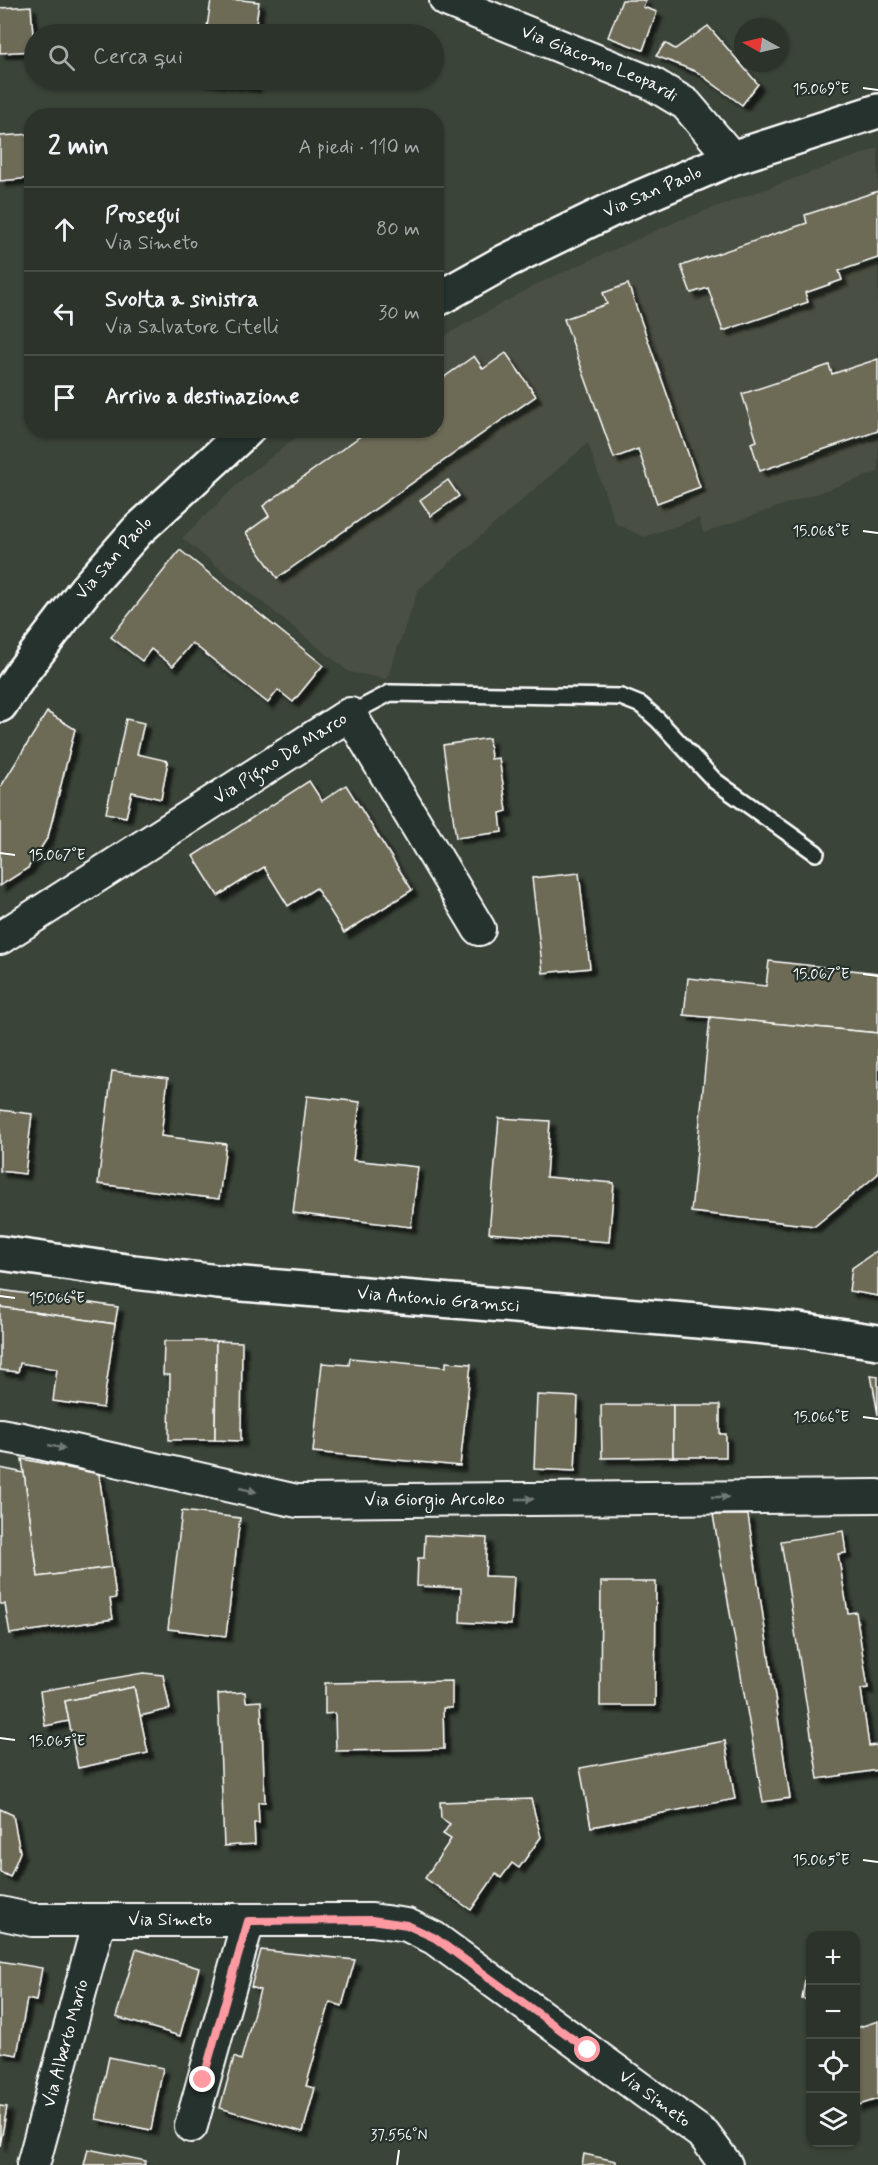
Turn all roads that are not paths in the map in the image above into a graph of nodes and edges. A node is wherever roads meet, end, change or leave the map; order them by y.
1 (446, 0) edge
2 (878, 111) edge
3 (732, 158) junction
4 (444, 296) edge
5 (238, 438) edge
6 (0, 705) edge
7 (350, 714) junction
8 (816, 853) dead end
9 (479, 929) dead end
10 (0, 938) edge
11 (0, 1253) edge
12 (878, 1342) edge
13 (0, 1435) edge
14 (878, 1496) edge
15 (0, 1913) edge
16 (248, 1921) junction
17 (99, 1922) junction
18 (190, 2126) dead end
19 (33, 2165) edge
20 (726, 2165) edge

1 - 3 street, Via Giacomo Leopardi
2 - 3 main road, Via San Paolo
3 - 4 main road, Via San Paolo
5 - 6 main road, Via San Paolo
7 - 8 lane
7 - 9 street, Via Pigno De Marco
7 - 10 street, Via Pigno De Marco
11 - 12 main road, Via Antonio Gramsci
13 -> 14 street, Via Giorgio Arcoleo
15 - 17 street, Via Simeto
16 - 17 street, Via Simeto
16 - 18 street
16 - 20 street, Via Simeto
17 - 19 street, Via Alberto Mario

